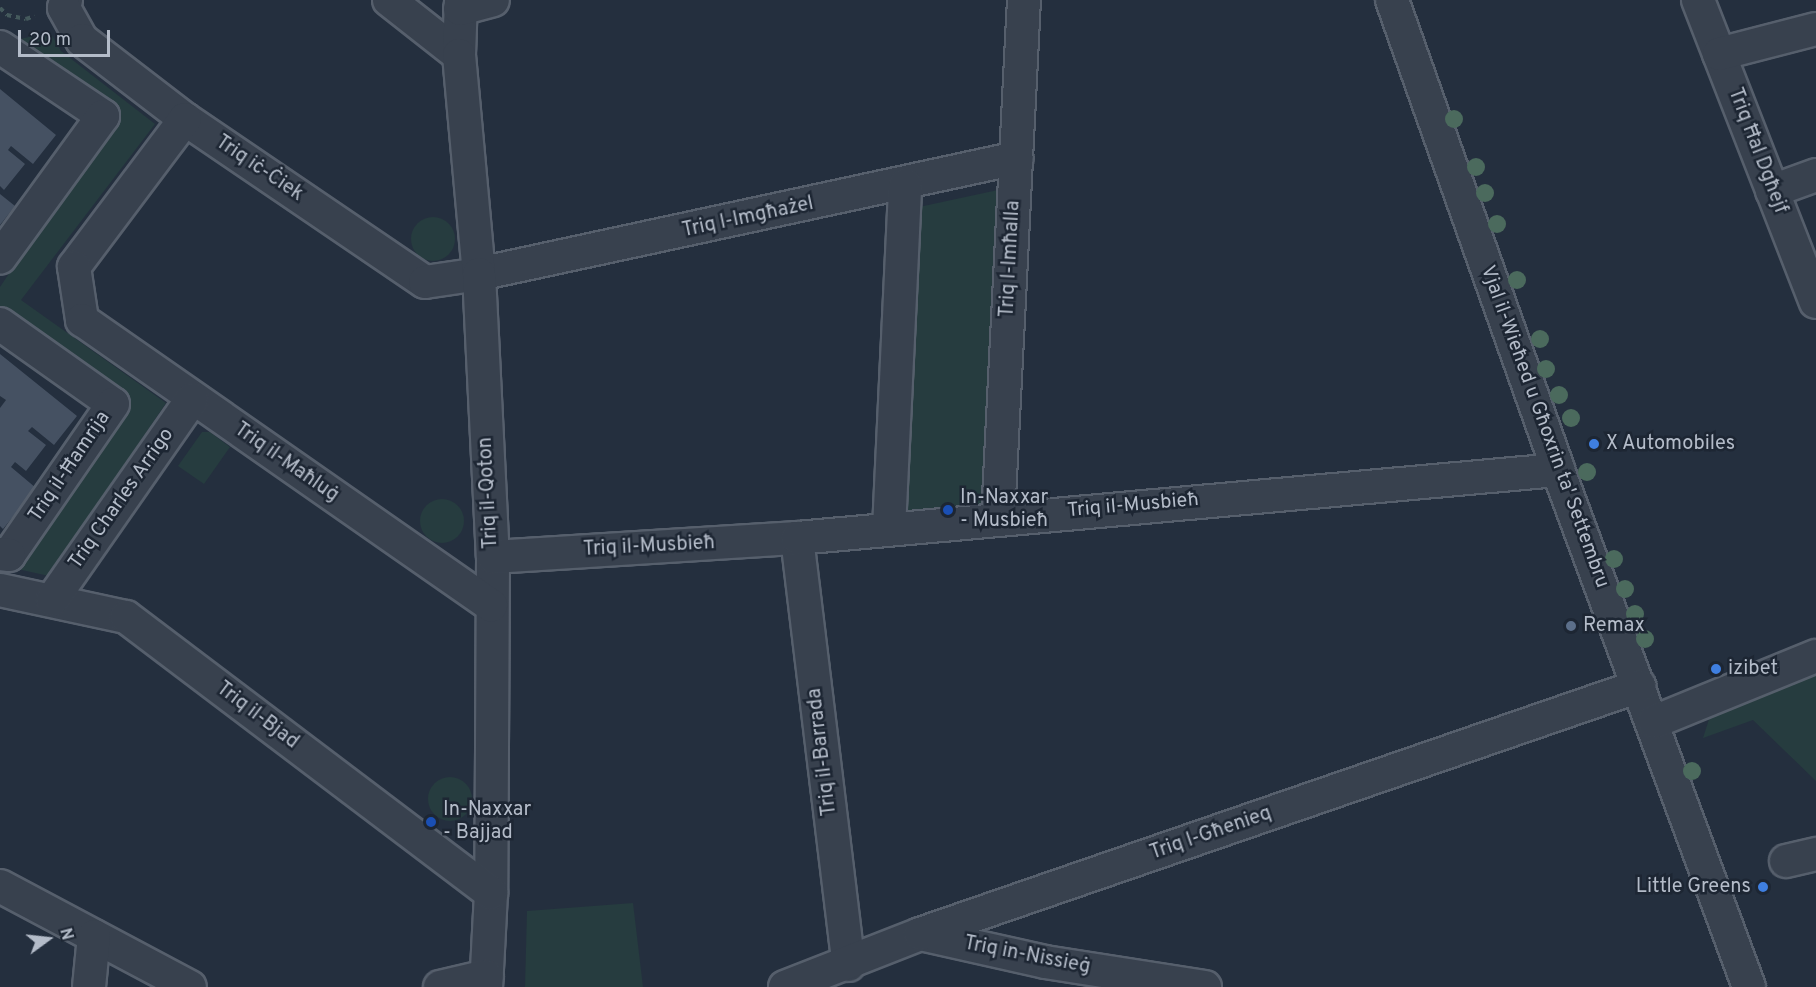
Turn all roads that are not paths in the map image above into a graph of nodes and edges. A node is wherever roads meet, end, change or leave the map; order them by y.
1 (390, 0) edge
2 (494, 0) edge
3 (1024, 0) edge
4 (1392, 0) edge
5 (1698, 0) edge
6 (65, 4) edge
7 (461, 5) edge
8 (1816, 29) edge
9 (0, 47) edge
10 (1719, 54) junction
11 (459, 55) junction
12 (184, 119) junction
13 (1017, 158) junction
14 (1816, 175) edge
15 (905, 184) junction
16 (1772, 191) junction
17 (0, 258) edge
18 (478, 274) junction
19 (1816, 302) edge
20 (0, 324) edge
21 (192, 399) junction
22 (1558, 470) junction
23 (998, 518) junction
24 (888, 529) junction
25 (797, 538) junction
26 (5, 555) edge
27 (493, 557) junction
28 (0, 590) edge
29 (52, 600) junction
30 (491, 605) junction
31 (1816, 656) edge
32 (1639, 686) junction
33 (1654, 722) junction
34 (1816, 854) edge
35 (1786, 861) dead end
36 (0, 886) edge
37 (491, 893) junction
38 (920, 934) junction
39 (94, 936) junction
40 (849, 964) junction
41 (486, 982) edge
42 (1743, 984) edge
43 (89, 987) edge
44 (190, 987) edge
45 (440, 987) edge
46 (785, 987) edge
47 (1205, 987) edge

1 - 11 street
2 - 7 street
3 - 13 street, Triq l-Imħalla
4 - 22 street, Vjal il-Wieħed u Għoxrin ta' Settembru
5 - 10 street, Triq Ħal Dgħejf
6 - 12 street, Triq iċ-Ċiek
7 - 11 street, Triq il-Qoton
8 - 10 street
9 - 17 street
10 - 16 street, Triq Ħal Dgħejf
11 - 18 street, Triq il-Qoton
12 - 18 street, Triq iċ-Ċiek
12 - 21 street, Triq il-Maħluġ
13 - 15 street, Triq l-Imgħażel
13 - 23 street, Triq l-Imħalla
14 - 16 street
15 - 18 street, Triq l-Imgħażel
15 - 24 street
16 - 19 street, Triq Ħal Dgħejf
18 - 27 street, Triq il-Qoton
20 - 26 street, Triq il-Ħamrija
21 - 29 street, Triq Charles Arrigo
21 - 30 street, Triq il-Maħluġ
22 - 23 street, Triq il-Musbieħ
22 - 32 street, Vjal il-Wieħed u Għoxrin ta' Settembru
23 - 24 street, Triq il-Musbieħ
24 - 25 street, Triq il-Musbieħ
25 - 27 street, Triq il-Musbieħ
25 - 40 street, Triq il-Barrada
27 - 30 street, Triq il-Qoton
28 - 29 street, Triq il-Bjad
29 - 37 street, Triq il-Bjad
30 - 37 street, Triq il-Qoton
31 - 33 street
32 - 33 street, Vjal il-Wieħed u Għoxrin ta' Settembru
32 - 38 street, Triq l-Għenieq
33 - 42 street, Vjal il-Wieħed u Għoxrin ta' Settembru
34 - 35 street
36 - 39 street
37 - 41 street, Triq il-Qoton
38 - 40 street, Triq l-Għenieq
38 - 47 street, Triq in-Nissieġ
39 - 43 street
39 - 44 street
40 - 46 street, Triq l-Għenieq
41 - 45 street

